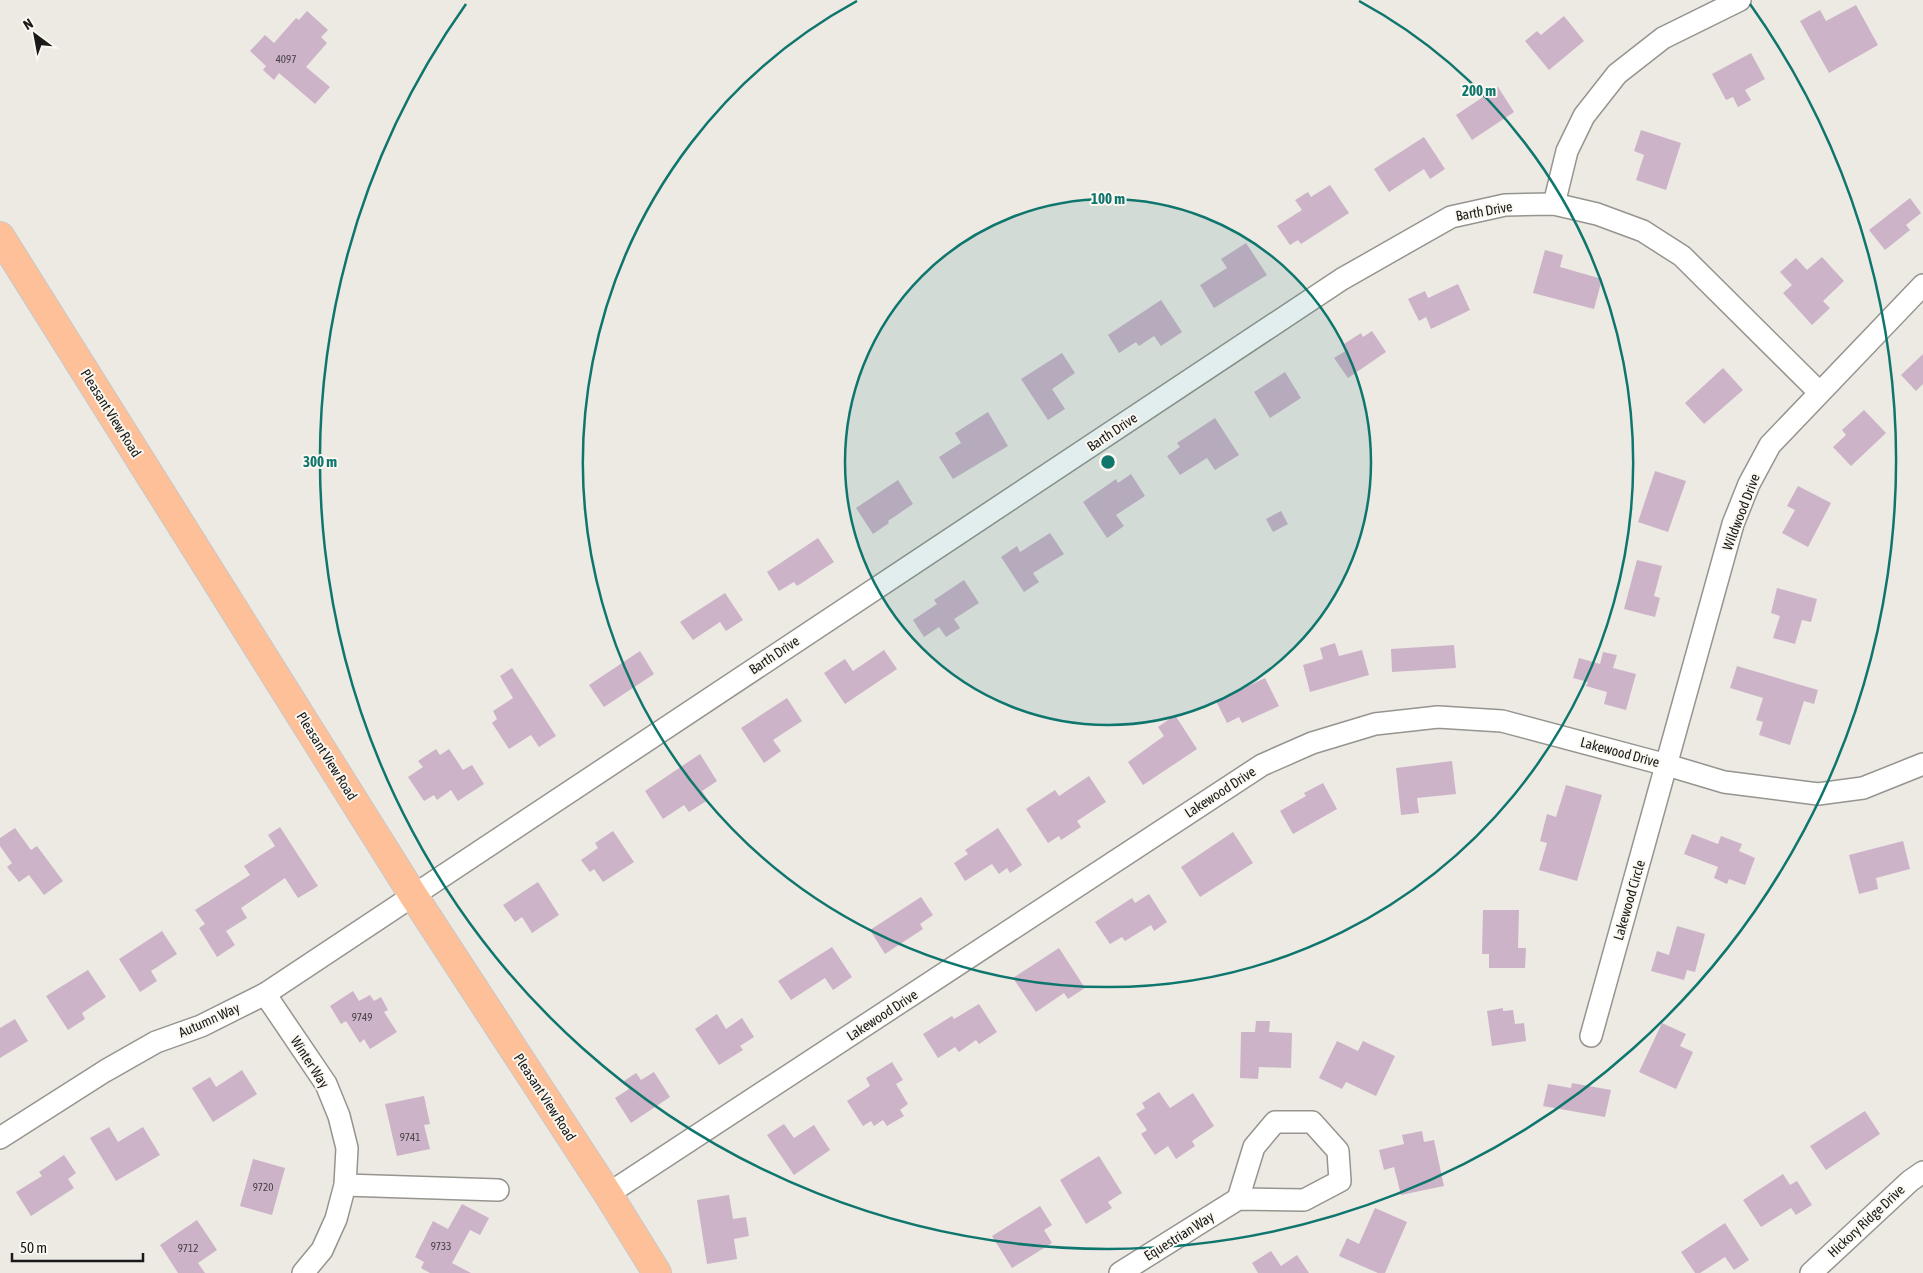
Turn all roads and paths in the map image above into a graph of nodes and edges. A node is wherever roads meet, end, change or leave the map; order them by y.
1 (1740, 0) edge
2 (1554, 204) junction
3 (0, 236) edge
4 (1923, 285) edge
5 (1819, 392) junction
6 (1923, 764) edge
7 (1667, 765) junction
8 (413, 894) junction
9 (265, 994) junction
10 (1591, 1036) dead end
11 (0, 1138) edge
12 (1923, 1172) edge
13 (345, 1185) junction
14 (498, 1190) dead end
15 (608, 1194) junction
16 (1238, 1199) junction
17 (303, 1273) edge
18 (657, 1273) edge
19 (1120, 1273) edge
20 (1811, 1273) edge

1 - 2 street
2 - 5 street, Barth Drive
2 - 8 street, Barth Drive
3 - 8 main road, Pleasant View Road
4 - 5 street, Wildwood Drive
5 - 7 street, Wildwood Drive
6 - 7 street, Lakewood Drive
7 - 10 street, Lakewood Circle
7 - 15 street, Lakewood Drive
8 - 9 street, Autumn Way
8 - 15 main road, Pleasant View Road
9 - 11 street, Autumn Way
9 - 13 street, Winter Way
12 - 20 street, Hickory Ridge Drive
13 - 14 street
13 - 17 street, Winter Way
15 - 18 main road, Pleasant View Road
16 - 16 street
16 - 19 street, Equestrian Way

